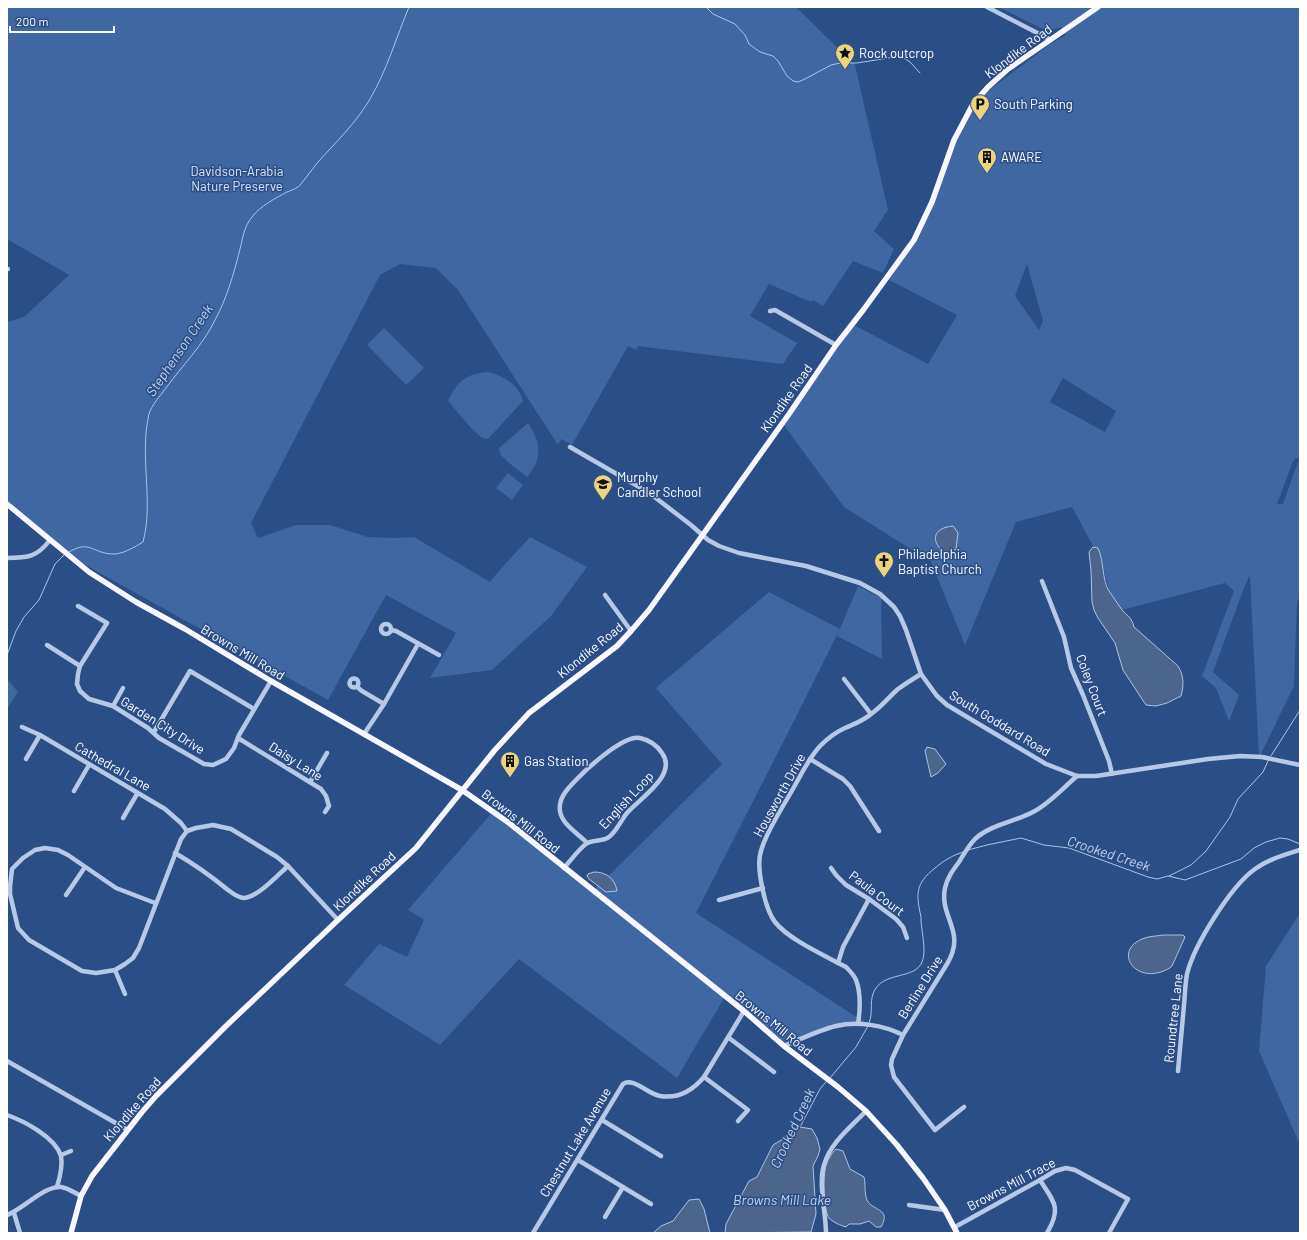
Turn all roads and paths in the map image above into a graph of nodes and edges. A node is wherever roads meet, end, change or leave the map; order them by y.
1 (987, 7) edge
2 (1098, 7) edge
3 (1050, 40) junction
4 (770, 311) dead end
5 (836, 345) junction
6 (570, 447) dead end
7 (7, 504) edge
8 (703, 534) junction
9 (50, 540) junction
10 (7, 558) edge
11 (1042, 581) dead end
12 (605, 595) dead end
13 (78, 606) dead end
14 (391, 630) dead end
15 (632, 631) junction
16 (418, 644) junction
17 (47, 645) dead end
18 (438, 655) dead end
19 (80, 666) junction
20 (921, 674) junction
21 (844, 679) dead end
22 (271, 682) junction
23 (71, 684) dead end
24 (77, 684) junction
25 (357, 687) dead end
26 (123, 688) dead end
27 (384, 704) junction
28 (113, 706) junction
29 (254, 709) junction
30 (872, 714) junction
31 (22, 727) dead end
32 (154, 732) junction
33 (364, 734) junction
34 (40, 735) junction
35 (238, 738) junction
36 (327, 753) dead end
37 (26, 759) dead end
38 (810, 759) junction
39 (89, 765) junction
40 (1300, 765) edge
41 (1112, 774) junction
42 (1077, 776) junction
43 (310, 782) junction
44 (462, 790) junction
45 (74, 791) dead end
46 (137, 794) junction
47 (325, 812) dead end
48 (123, 818) dead end
49 (187, 831) junction
50 (879, 832) dead end
51 (587, 843) junction
52 (1300, 850) edge
53 (175, 853) junction
54 (288, 866) junction
55 (7, 867) edge
56 (85, 867) junction
57 (564, 868) junction
58 (831, 868) dead end
59 (12, 870) junction
60 (763, 888) junction
61 (66, 895) dead end
62 (869, 899) junction
63 (719, 900) dead end
64 (155, 903) junction
65 (338, 920) junction
66 (907, 938) dead end
67 (838, 963) junction
68 (115, 970) junction
69 (125, 994) dead end
70 (744, 1011) junction
71 (858, 1024) junction
72 (903, 1035) junction
73 (729, 1038) junction
74 (784, 1046) junction
75 (7, 1061) edge
76 (1178, 1071) dead end
77 (774, 1072) dead end
78 (704, 1077) junction
79 (964, 1107) dead end
80 (866, 1111) junction
81 (7, 1115) edge
82 (602, 1120) junction
83 (738, 1122) dead end
84 (128, 1130) junction
85 (71, 1151) dead end
86 (61, 1155) junction
87 (661, 1156) dead end
88 (578, 1160) junction
89 (1040, 1180) junction
90 (57, 1187) junction
91 (623, 1187) junction
92 (81, 1196) junction
93 (651, 1204) dead end
94 (909, 1205) dead end
95 (945, 1210) junction
96 (14, 1213) junction
97 (7, 1215) edge
98 (605, 1217) dead end
99 (955, 1227) junction
100 (20, 1233) edge
101 (71, 1233) edge
102 (533, 1233) edge
103 (826, 1233) edge
104 (957, 1233) edge
105 (1047, 1233) edge
106 (1109, 1233) edge

1 - 3 street
2 - 3 main road, Klondike Road
3 - 5 main road, Klondike Road
4 - 5 street
5 - 8 main road, Klondike Road
6 - 8 street, South Goddard Road
7 - 9 main road, Browns Mill Road
8 - 15 main road, Klondike Road
8 - 20 street, South Goddard Road
9 - 10 street
9 - 22 main road, Browns Mill Road
11 - 41 street, Coley Court
12 - 15 street
13 - 19 street
14 - 16 street
15 - 44 main road, Klondike Road
16 - 18 street
16 - 27 street
17 - 19 street
19 - 24 street
20 - 30 street, Housworth Drive
20 - 42 street, South Goddard Road
21 - 30 street
22 - 29 street, Garden City Drive
22 - 33 main road, Browns Mill Road
23 - 24 street
24 - 28 street, Garden City Drive
25 - 27 street
26 - 28 street
27 - 33 street
28 - 32 street, Garden City Drive
29 - 32 street
29 - 35 street, Garden City Drive
30 - 38 street, Housworth Drive
31 - 34 street, Cathedral Lane
32 - 35 street, Garden City Drive
33 - 44 main road, Browns Mill Road
34 - 37 street
34 - 39 street, Cathedral Lane
35 - 43 street, Daisy Lane
36 - 43 street
38 - 50 street
38 - 60 street, Housworth Drive
39 - 45 street
39 - 46 street, Cathedral Lane
40 - 41 street, South Goddard Road
41 - 42 street, South Goddard Road
42 - 72 street, Berline Drive
43 - 47 street, Daisy Lane
44 - 57 main road, Browns Mill Road
44 - 65 main road, Klondike Road
46 - 48 street
46 - 49 street, Cathedral Lane
49 - 53 street
49 - 54 street
51 - 51 street, English Loop
51 - 57 street
52 - 76 street, Roundtree Lane
53 - 54 street
53 - 64 street
54 - 65 street
55 - 59 street
56 - 59 street
56 - 61 street
56 - 64 street
57 - 70 main road, Browns Mill Road
58 - 62 street, Paula Court
59 - 68 street
60 - 63 street
60 - 67 street, Housworth Drive
62 - 66 street, Paula Court
62 - 67 street
64 - 68 street
65 - 84 main road, Klondike Road
67 - 71 street, Housworth Drive
68 - 69 street
70 - 73 street, Chestnut Lake Avenue
70 - 74 main road, Browns Mill Road
71 - 72 street
71 - 74 street
72 - 79 street, Berline Drive
73 - 77 street
73 - 78 street, Chestnut Lake Avenue
74 - 80 main road, Browns Mill Road
75 - 84 street
78 - 82 street, Chestnut Lake Avenue
78 - 83 street
80 - 95 main road, Browns Mill Road
80 - 103 street
81 - 86 street
82 - 87 street
82 - 88 street, Chestnut Lake Avenue
84 - 92 main road, Klondike Road
85 - 86 street
86 - 90 street
88 - 91 street
88 - 102 street, Chestnut Lake Avenue
89 - 99 street, Browns Mill Trace
89 - 105 street
89 - 106 street, Browns Mill Trace
90 - 92 street
90 - 96 street
91 - 93 street
91 - 98 street
92 - 101 main road, Klondike Road
94 - 95 street
95 - 99 main road, Browns Mill Road
96 - 97 street
96 - 100 street
99 - 104 main road, Browns Mill Road

